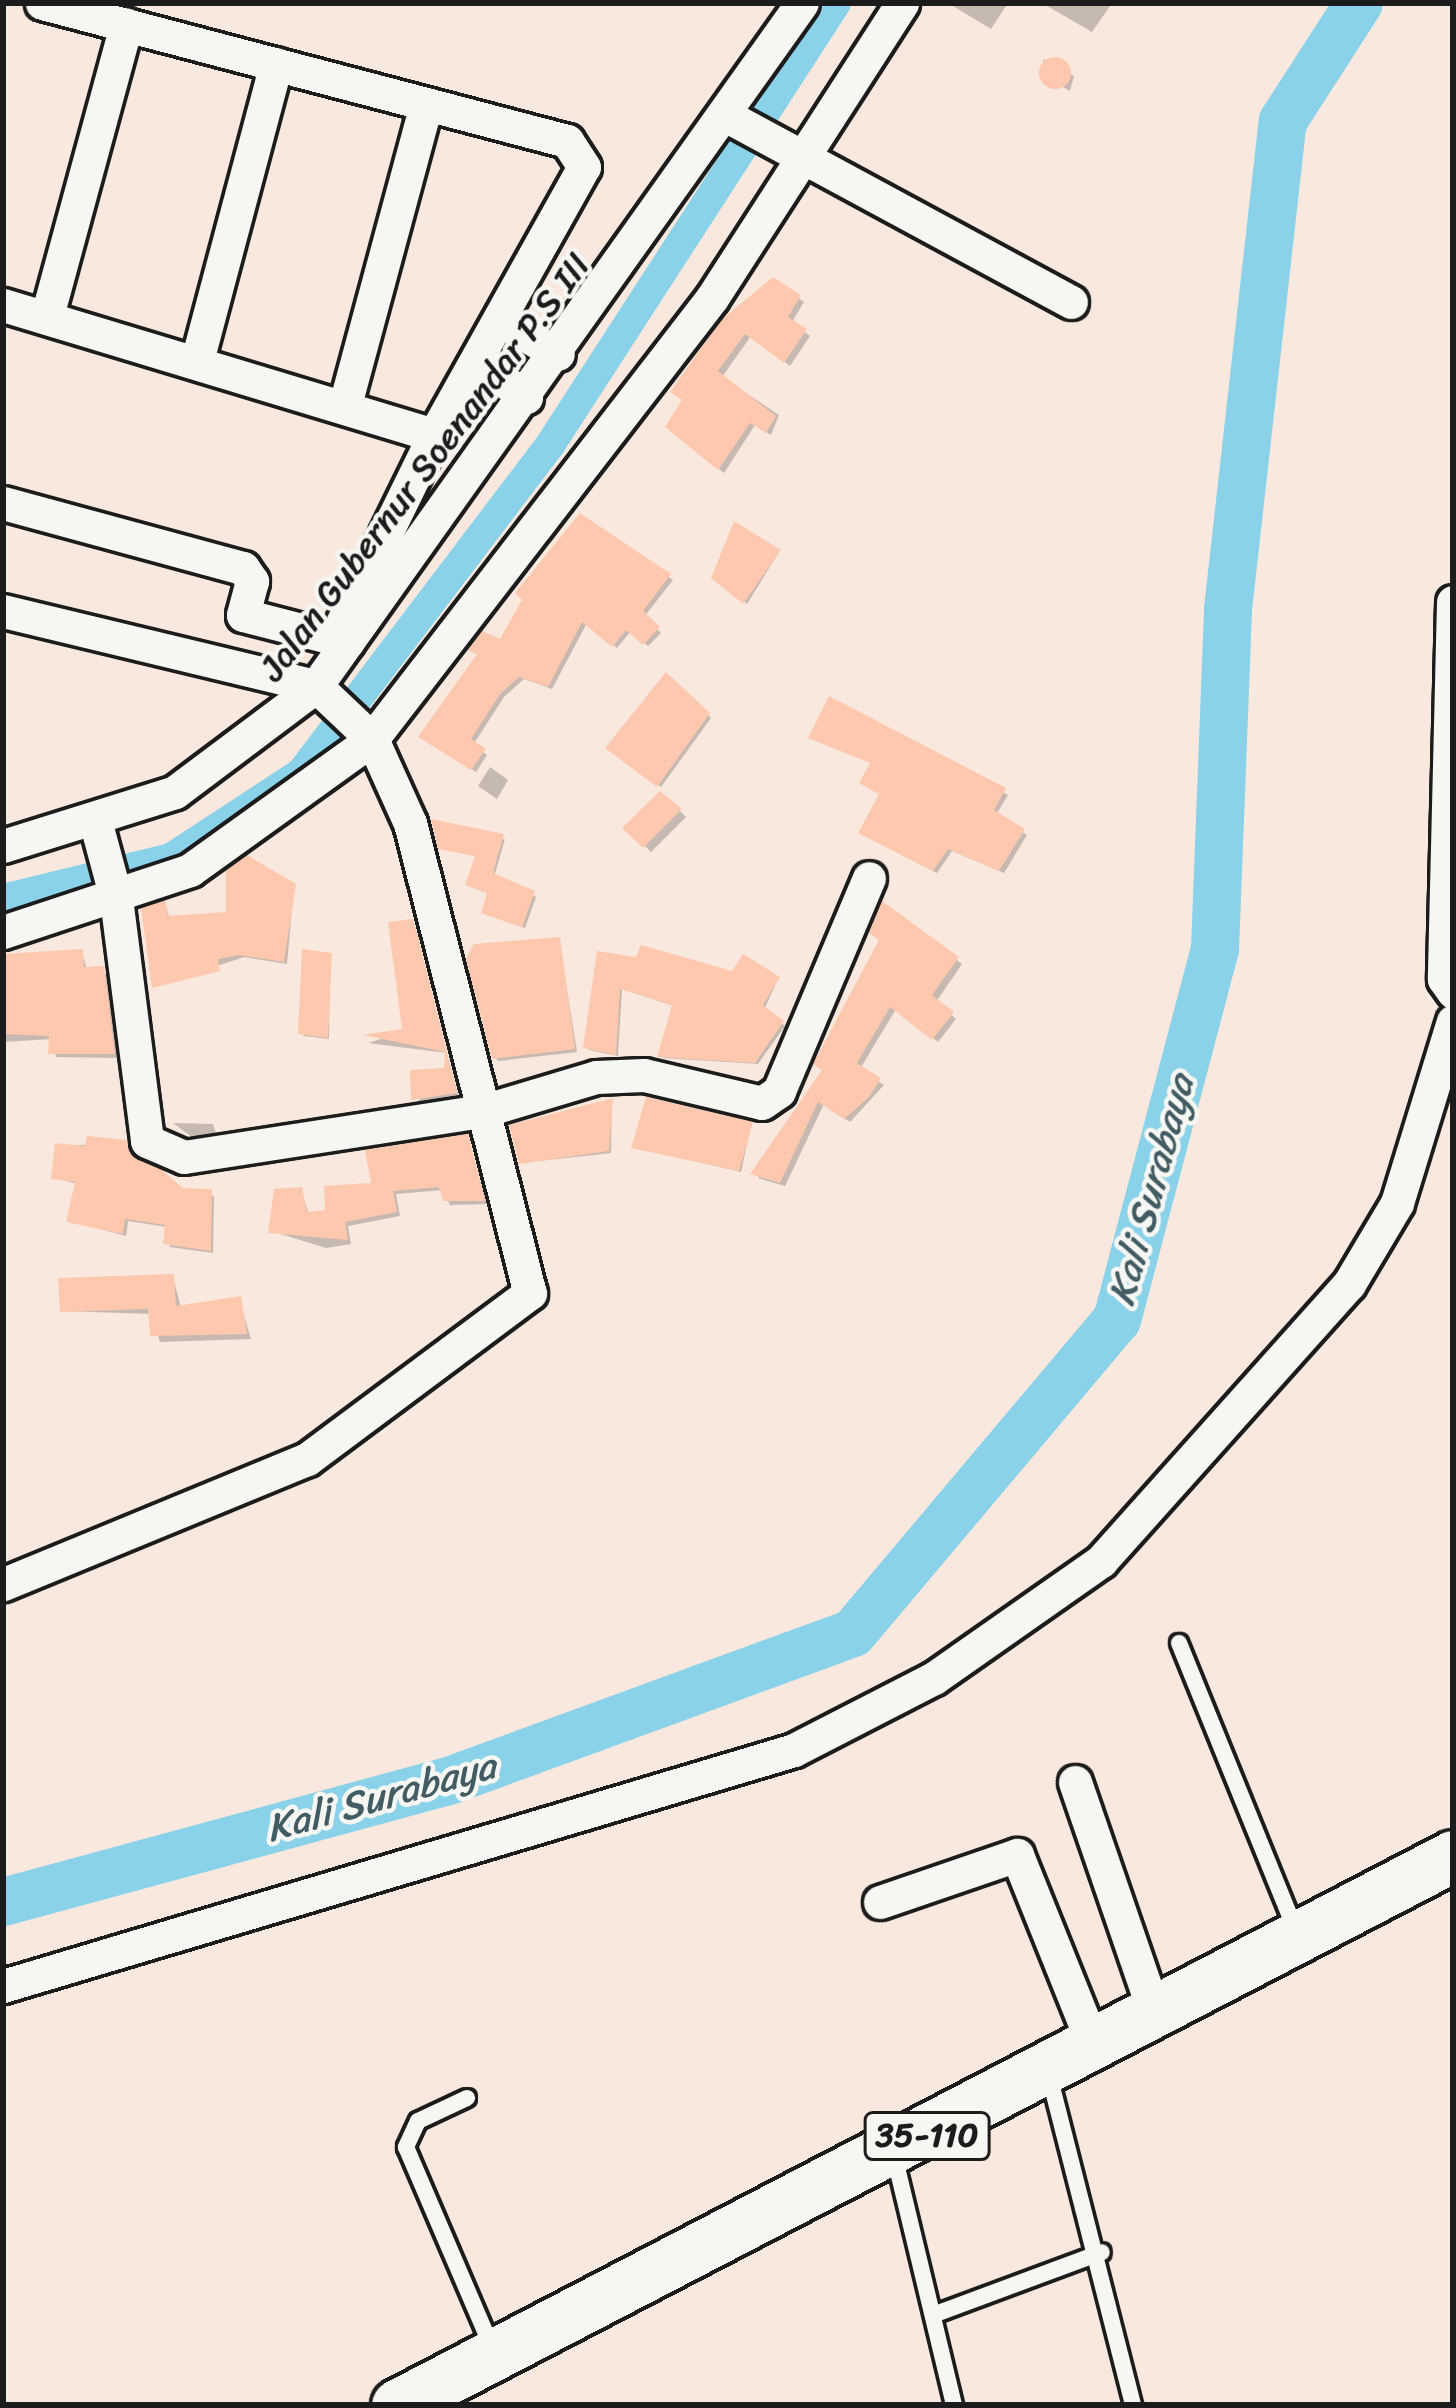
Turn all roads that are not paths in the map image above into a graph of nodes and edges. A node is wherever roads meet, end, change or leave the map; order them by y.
1 (42, 3) edge
2 (802, 3) edge
3 (902, 3) edge
4 (126, 25) junction
5 (276, 64) junction
6 (426, 106) junction
7 (736, 122) junction
8 (797, 161) junction
9 (1071, 302) dead end
10 (3, 305) edge
11 (46, 316) junction
12 (500, 320) junction
13 (558, 354) junction
14 (198, 357) junction
15 (477, 361) junction
16 (526, 397) junction
17 (346, 401) junction
18 (434, 435) junction
19 (3, 503) edge
20 (1453, 602) edge
21 (3, 611) edge
22 (243, 616) junction
23 (342, 640) junction
24 (227, 664) junction
25 (322, 691) junction
26 (368, 735) junction
27 (98, 829) junction
28 (3, 846) edge
29 (869, 878) dead end
30 (114, 889) junction
31 (3, 932) edge
32 (1453, 992) edge
33 (1453, 1021) edge
34 (486, 1110) junction
35 (3, 1584) edge
36 (1179, 1642) dead end
37 (1075, 1782) dead end
38 (1453, 1856) edge
39 (880, 1902) dead end
40 (1299, 1940) junction
41 (3, 1986) edge
42 (1156, 2017) junction
43 (1095, 2049) junction
44 (1053, 2087) junction
45 (467, 2098) dead end
46 (897, 2166) junction
47 (1102, 2252) junction
48 (933, 2315) junction
49 (495, 2355) junction
50 (397, 2405) edge
51 (954, 2405) edge
52 (1133, 2405) edge

1 - 4 street
2 - 7 street, Jalan Gubernur Soenandar P.S III
3 - 8 street
4 - 5 street
4 - 11 street
5 - 6 street
5 - 14 street
6 - 12 street
6 - 17 street
7 - 8 street
7 - 13 street, Jalan Gubernur Soenandar P.S III
8 - 9 street
8 - 26 street
10 - 11 street
11 - 14 street
12 - 13 street
12 - 15 street
13 - 16 street, Jalan Gubernur Soenandar P.S III
14 - 17 street
15 - 16 street
15 - 18 street
16 - 23 street, Jalan Gubernur Soenandar P.S III
17 - 18 street
18 - 23 street
19 - 22 street
20 - 32 street
21 - 24 street
22 - 23 street
22 - 24 street
23 - 25 street, Jalan Gubernur Soenandar P.S III
24 - 25 street
25 - 26 street
25 - 27 street, Jalan Gubernur Soenandar P.S III
26 - 30 street
26 - 34 street
27 - 28 street, Jalan Gubernur Soenandar P.S III
27 - 30 street
29 - 34 street
30 - 31 street
30 - 34 street
33 - 41 street
34 - 35 street
36 - 40 lane
37 - 42 street
38 - 40 main road, 35-110
39 - 43 street
40 - 42 main road, 35-110
42 - 43 main road, 35-110
43 - 44 main road, 35-110
44 - 46 main road, 35-110
44 - 47 lane
45 - 49 lane
46 - 48 lane
46 - 49 main road, 35-110
47 - 48 lane
47 - 52 lane
48 - 51 lane
49 - 50 main road, 35-110

